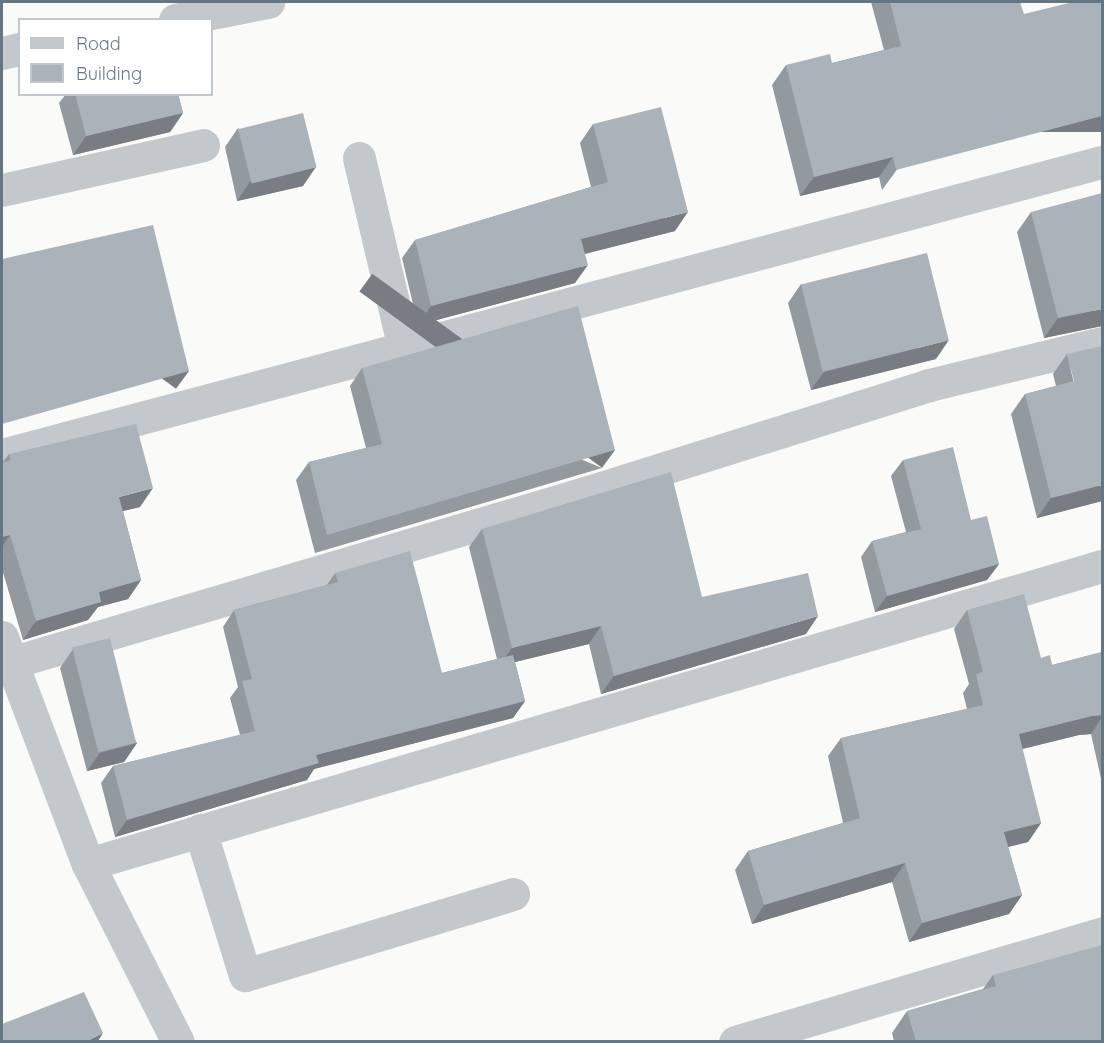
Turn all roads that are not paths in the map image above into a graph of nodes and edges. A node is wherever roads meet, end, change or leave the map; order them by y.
1 (268, 2) edge
2 (184, 18) edge
3 (18, 50) edge
4 (2, 53) edge
5 (203, 145) dead end
6 (359, 158) dead end
7 (1102, 162) edge
8 (2, 190) edge
9 (1102, 343) edge
10 (404, 348) junction
11 (2, 455) edge
12 (1102, 566) edge
13 (6, 650) edge
14 (201, 831) junction
15 (88, 864) junction
16 (513, 894) dead end
17 (1102, 933) edge
18 (178, 1041) edge
19 (735, 1041) edge

1 - 2 street
3 - 4 street
5 - 8 street
6 - 10 street
7 - 10 street
9 - 13 street
10 - 11 street
12 - 14 street
13 - 15 street
14 - 15 street
14 - 16 street
15 - 18 street
17 - 19 street

